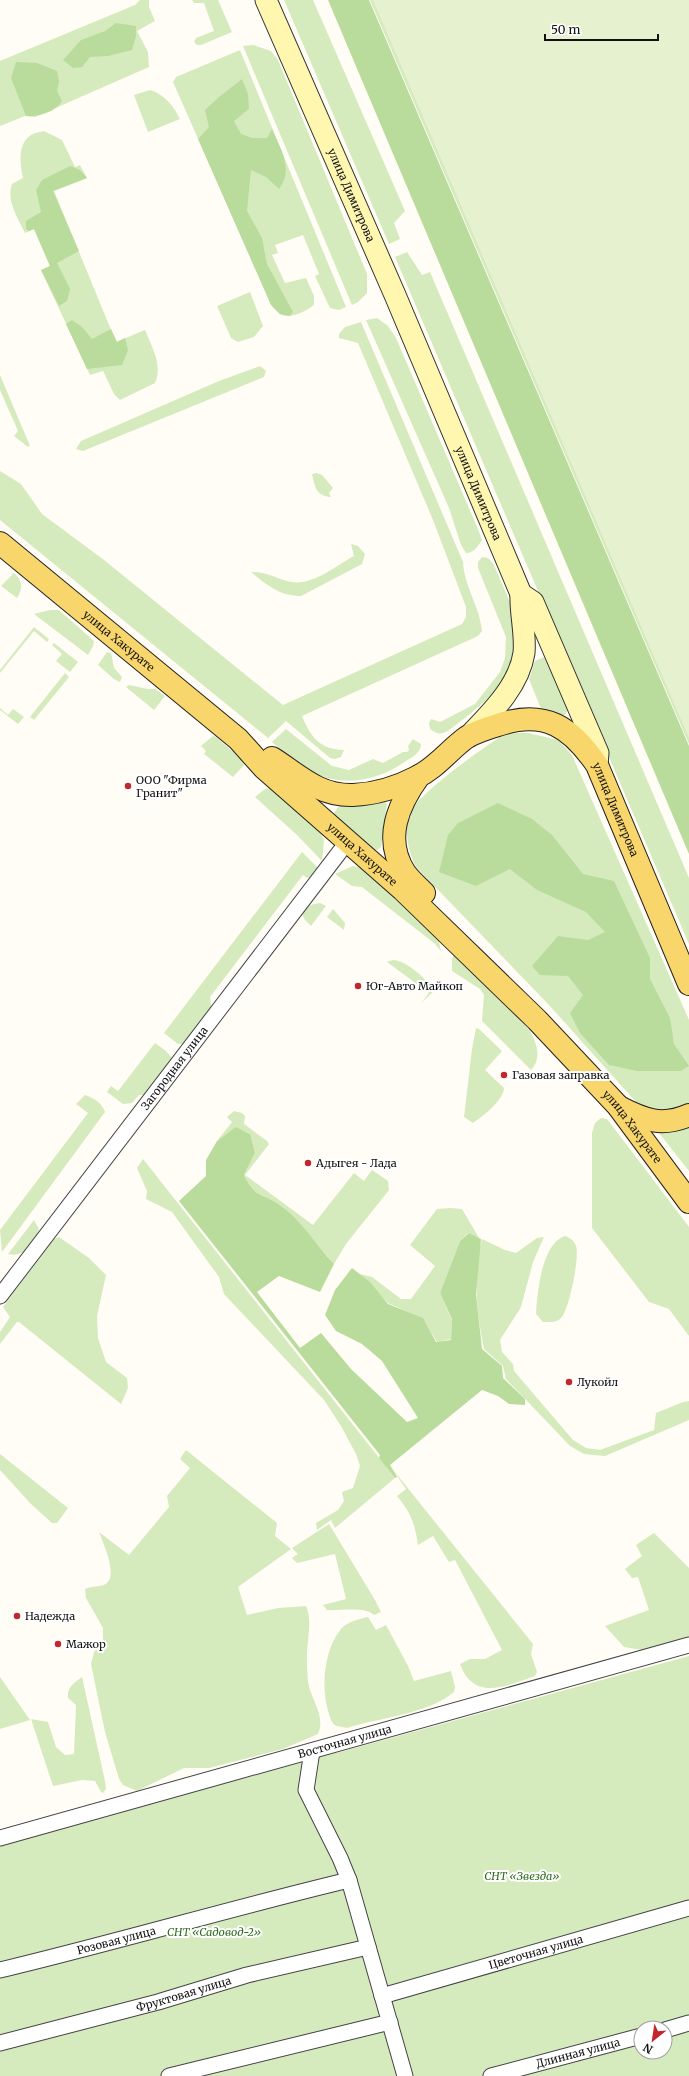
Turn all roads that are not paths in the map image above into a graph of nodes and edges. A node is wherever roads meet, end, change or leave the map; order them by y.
1 (266, 0) edge
2 (0, 542) edge
3 (521, 594) junction
4 (468, 737) junction
5 (238, 739) junction
6 (597, 765) junction
7 (419, 776) junction
8 (348, 841) junction
9 (446, 932) junction
10 (689, 984) edge
11 (618, 1106) junction
12 (689, 1114) edge
13 (689, 1202) edge
14 (0, 1296) edge
15 (689, 1645) edge
16 (312, 1751) junction
17 (0, 1838) edge
18 (349, 1880) junction
19 (689, 1908) edge
20 (368, 1947) junction
21 (0, 1970) edge
22 (382, 1996) junction
23 (390, 2022) junction
24 (689, 2023) edge
25 (673, 2028) edge
26 (633, 2038) edge
27 (0, 2043) edge
28 (169, 2076) edge
29 (405, 2076) edge
30 (492, 2076) edge

1 - 3 main road, улица Димитрова
2 - 5 main road, улица Хакурате
3 - 4 main road
3 - 6 main road, улица Димитрова
4 - 6 main road
4 - 7 main road
5 - 7 main road
5 - 8 main road, улица Хакурате
6 - 10 main road, улица Димитрова
7 - 9 main road
8 - 9 main road, улица Хакурате
8 - 14 street, Загородная улица
9 - 11 main road, улица Хакурате
11 - 12 main road
11 - 13 main road, улица Хакурате
15 - 16 street, Восточная улица
16 - 17 street, Восточная улица
16 - 18 street
18 - 20 street
18 - 21 street, Розовая улица
19 - 22 street, Цветочная улица
20 - 22 street
20 - 27 street, Фруктовая улица
22 - 23 street
23 - 28 street
23 - 29 street
24 - 25 street
26 - 30 street, Длинная улица

